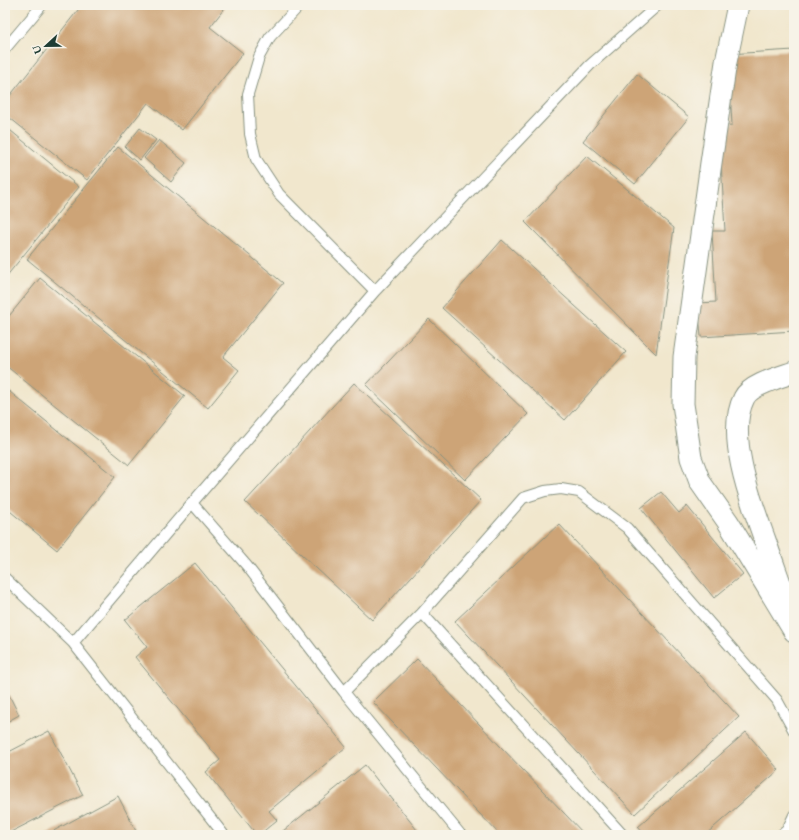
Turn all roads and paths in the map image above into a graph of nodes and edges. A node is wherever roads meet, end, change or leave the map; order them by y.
1 (42, 5) edge
2 (300, 5) edge
3 (658, 5) edge
4 (738, 5) edge
5 (5, 49) edge
6 (375, 291) junction
7 (794, 372) edge
8 (192, 503) junction
9 (5, 578) edge
10 (422, 613) junction
11 (794, 622) edge
12 (794, 631) edge
13 (73, 643) junction
14 (344, 692) junction
15 (794, 731) edge
16 (794, 815) edge
17 (224, 835) edge
18 (460, 835) edge
19 (623, 835) edge
20 (781, 835) edge

1 - 5 lane
2 - 6 lane
3 - 6 lane
4 - 12 street
6 - 8 lane
7 - 11 street
8 - 13 lane
8 - 14 lane
9 - 13 lane
10 - 14 lane
10 - 15 lane
10 - 19 lane
13 - 17 lane
14 - 18 lane
16 - 20 lane

